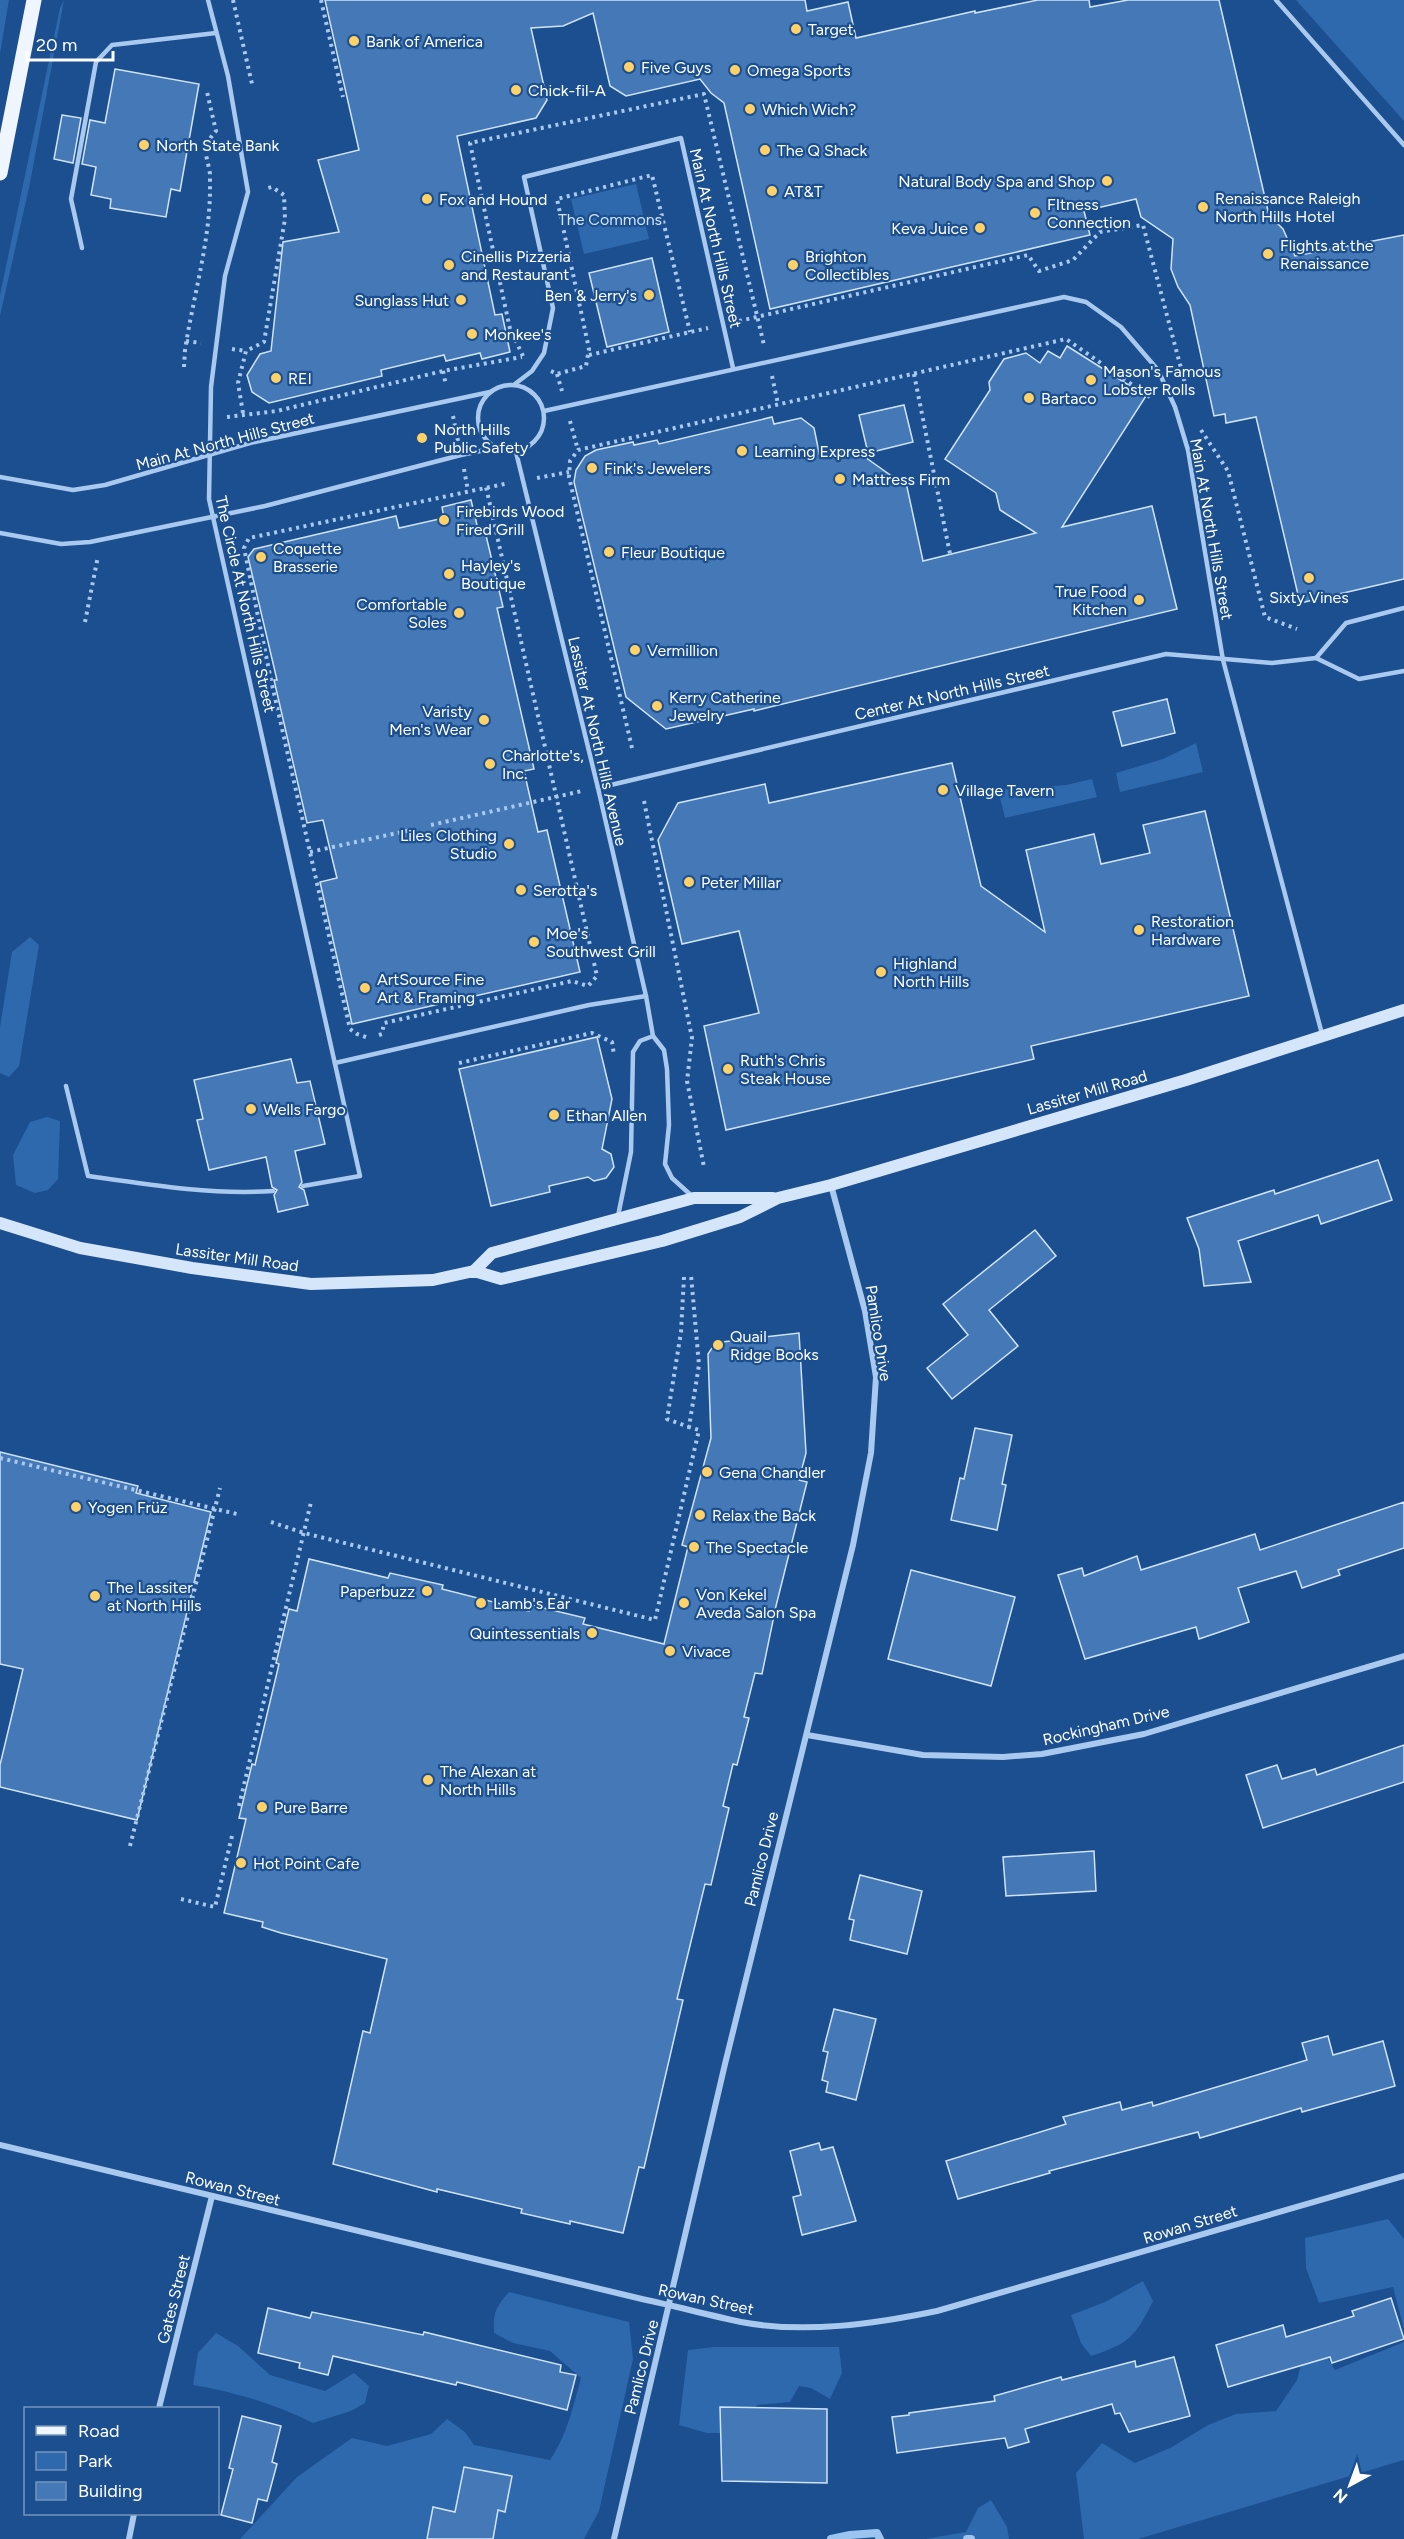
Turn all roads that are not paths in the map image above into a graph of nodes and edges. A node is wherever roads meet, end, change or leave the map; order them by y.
1 (34, 0) edge
2 (208, 0) edge
3 (1276, 0) edge
4 (216, 33) junction
5 (1404, 145) edge
6 (0, 173) edge
7 (82, 248) dead end
8 (733, 368) junction
9 (515, 384) junction
10 (490, 392) junction
11 (544, 411) junction
12 (495, 448) junction
13 (516, 452) junction
14 (209, 455) junction
15 (0, 477) edge
16 (212, 518) junction
17 (0, 533) edge
18 (1404, 608) edge
19 (1316, 658) junction
20 (1223, 660) junction
21 (1404, 671) edge
22 (598, 788) junction
23 (646, 996) junction
24 (1404, 1010) edge
25 (653, 1036) junction
26 (1323, 1037) junction
27 (335, 1063) junction
28 (66, 1086) dead end
29 (831, 1185) junction
30 (303, 1186) dead end
31 (273, 1191) dead end
32 (694, 1198) junction
33 (778, 1198) junction
34 (617, 1219) junction
35 (0, 1223) edge
36 (474, 1271) junction
37 (1404, 1656) edge
38 (807, 1735) junction
39 (0, 2145) edge
40 (1404, 2176) edge
41 (213, 2196) junction
42 (670, 2305) junction
43 (160, 2407) edge
44 (134, 2515) edge
45 (129, 2539) edge
46 (614, 2539) edge

1 - 6 main road
2 - 4 lane, The Circle At North Hills Street
3 - 5 lane
4 - 7 lane
4 - 14 lane, The Circle At North Hills Street
8 - 9 lane, Main At North Hills Street
8 - 11 lane, Main At North Hills Street
8 - 20 lane, Main At North Hills Street
9 - 10 lane, Main At North Hills Street
9 - 11 lane
10 - 12 lane
10 - 14 lane, Main At North Hills Street
11 - 13 lane
12 - 13 lane
12 - 16 lane
13 - 22 lane, Lassiter At North Hills Avenue
14 - 15 lane, Main At North Hills Street
14 - 16 lane, The Circle At North Hills Street
16 - 17 lane
16 - 27 lane, The Circle At North Hills Street
18 - 19 lane
19 - 20 lane, Center At North Hills Street
19 - 21 lane
20 - 22 lane, Center At North Hills Street
20 - 26 lane, Main At North Hills Street
22 - 23 lane, Lassiter At North Hills Avenue
23 - 25 lane, Lassiter At North Hills Avenue
23 - 27 lane
24 - 26 main road, Lassiter Mill Road
25 - 32 lane, Lassiter At North Hills Avenue
25 - 34 lane
26 - 29 main road, Lassiter Mill Road
27 - 30 lane, The Circle At North Hills Street
28 - 31 lane
29 - 33 main road, Lassiter Mill Road
29 - 38 street, Pamlico Drive
32 - 33 main road, Lassiter Mill Road
32 - 34 main road, Lassiter Mill Road
33 - 36 main road, Lassiter Mill Road
34 - 36 main road, Lassiter Mill Road
35 - 36 main road, Lassiter Mill Road
37 - 38 street, Rockingham Drive
38 - 42 street, Pamlico Drive
39 - 41 street, Rowan Street
40 - 42 street, Rowan Street
41 - 42 street, Rowan Street
41 - 43 street, Gates Street
42 - 46 street, Pamlico Drive
44 - 45 street

